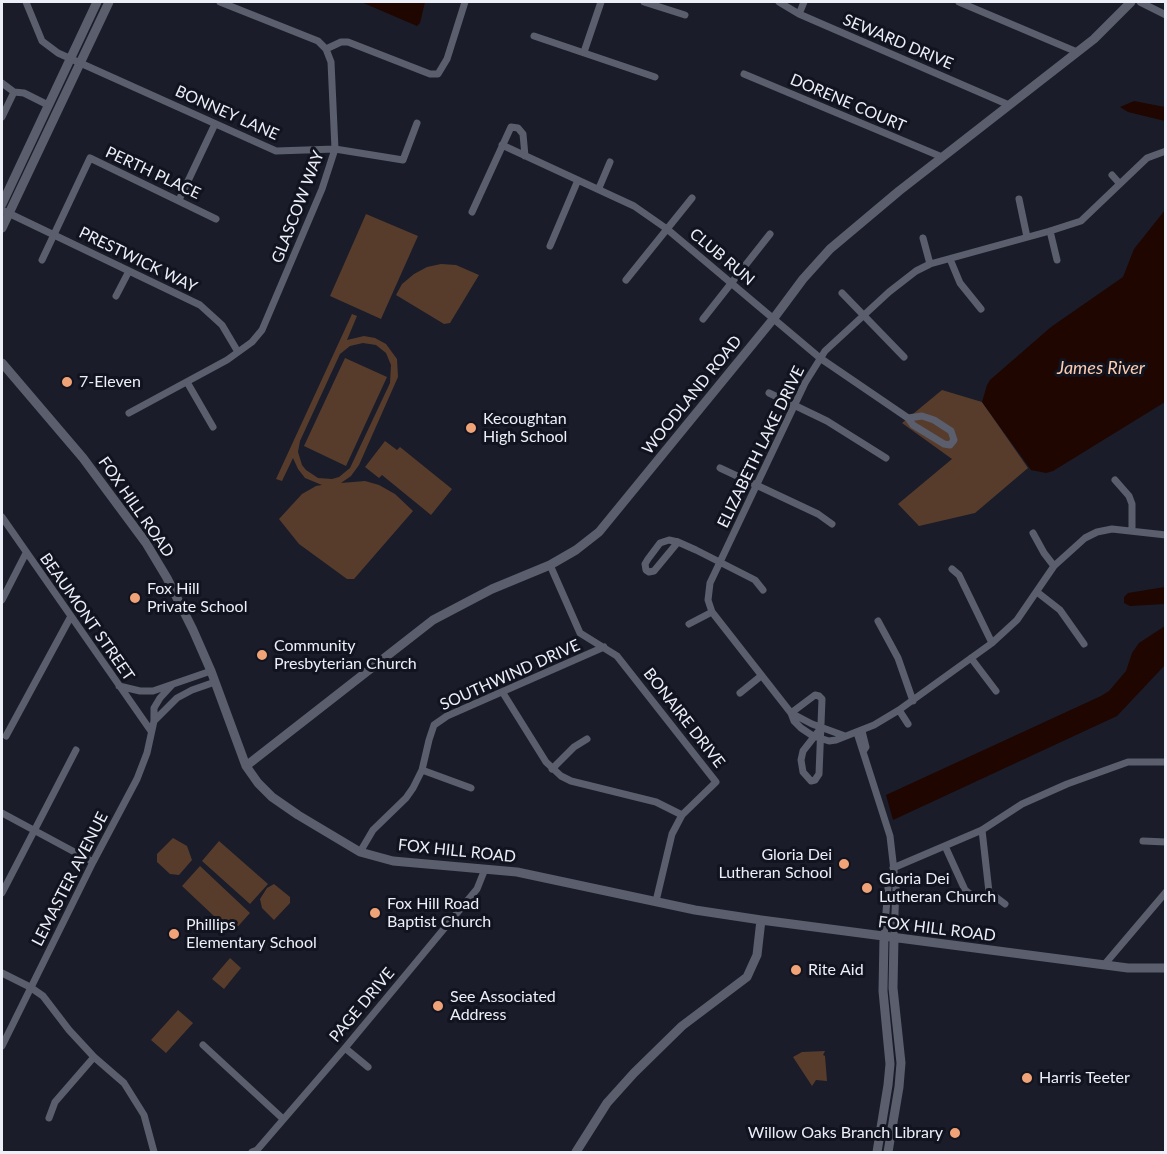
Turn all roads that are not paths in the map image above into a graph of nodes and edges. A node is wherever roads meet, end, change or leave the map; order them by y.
1 (26, 2) edge
2 (97, 2) edge
3 (109, 2) edge
4 (220, 2) edge
5 (465, 2) edge
6 (601, 2) edge
7 (644, 2) edge
8 (779, 2) edge
9 (804, 2) edge
10 (959, 2) edge
11 (1131, 2) edge
12 (1140, 2) edge
13 (799, 14) junction
14 (685, 15) dead end
15 (1166, 15) edge
16 (534, 36) dead end
17 (326, 49) junction
18 (584, 52) junction
19 (1077, 52) junction
20 (70, 59) junction
21 (80, 62) junction
22 (744, 74) dead end
23 (655, 77) dead end
24 (2, 83) edge
25 (14, 92) junction
26 (48, 105) junction
27 (1009, 105) junction
28 (2, 117) edge
29 (417, 123) dead end
30 (215, 124) junction
31 (502, 145) junction
32 (335, 149) junction
33 (1166, 151) edge
34 (525, 156) junction
35 (942, 157) junction
36 (610, 162) dead end
37 (1112, 175) dead end
38 (578, 180) junction
39 (1120, 184) junction
40 (599, 188) junction
41 (692, 198) dead end
42 (1019, 199) dead end
43 (179, 200) junction
44 (2, 204) edge
45 (5, 211) edge
46 (472, 212) dead end
47 (216, 219) dead end
48 (2, 228) edge
49 (667, 229) junction
50 (1050, 231) junction
51 (54, 234) junction
52 (770, 234) dead end
53 (1028, 237) junction
54 (923, 238) dead end
55 (550, 246) dead end
56 (950, 258) junction
57 (42, 260) dead end
58 (1057, 260) dead end
59 (930, 264) junction
60 (129, 271) junction
61 (626, 280) dead end
62 (732, 283) junction
63 (842, 293) dead end
64 (116, 296) dead end
65 (981, 309) dead end
66 (863, 315) junction
67 (774, 318) junction
68 (703, 319) dead end
69 (238, 352) junction
70 (904, 357) dead end
71 (820, 358) junction
72 (2, 363) edge
73 (187, 382) junction
74 (769, 393) dead end
75 (794, 405) junction
76 (129, 413) dead end
77 (908, 418) junction
78 (213, 427) dead end
79 (886, 458) dead end
80 (720, 468) dead end
81 (1115, 480) dead end
82 (755, 486) junction
83 (2, 517) edge
84 (832, 524) dead end
85 (1132, 531) junction
86 (1032, 533) dead end
87 (1166, 535) edge
88 (678, 542) junction
89 (26, 554) junction
90 (720, 562) junction
91 (550, 565) junction
92 (1054, 566) junction
93 (952, 569) dead end
94 (763, 590) dead end
95 (1037, 592) junction
96 (2, 600) edge
97 (712, 612) junction
98 (70, 618) junction
99 (878, 621) dead end
100 (689, 624) dead end
101 (992, 643) junction
102 (1084, 644) dead end
103 (604, 647) junction
104 (971, 658) junction
105 (211, 671) junction
106 (761, 676) junction
107 (215, 682) junction
108 (118, 685) junction
109 (172, 685) junction
110 (996, 691) dead end
111 (503, 693) junction
112 (740, 693) dead end
113 (913, 701) junction
114 (899, 710) junction
115 (791, 713) junction
116 (154, 721) junction
117 (909, 724) dead end
118 (821, 728) junction
119 (151, 731) junction
120 (859, 732) junction
121 (6, 736) dead end
122 (845, 736) junction
123 (817, 737) junction
124 (587, 739) dead end
125 (76, 750) dead end
126 (1166, 762) edge
127 (246, 766) junction
128 (552, 769) junction
129 (422, 770) junction
130 (471, 788) dead end
131 (2, 813) edge
132 (682, 815) junction
133 (33, 830) junction
134 (982, 830) junction
135 (1143, 841) dead end
136 (1166, 842) edge
137 (945, 846) junction
138 (360, 852) junction
139 (93, 862) junction
140 (893, 868) junction
141 (485, 869) junction
142 (989, 892) junction
143 (1166, 892) edge
144 (2, 893) edge
145 (656, 901) junction
146 (1005, 904) dead end
147 (761, 921) junction
148 (889, 938) junction
149 (1104, 965) junction
150 (1166, 968) edge
151 (2, 973) edge
152 (30, 987) junction
153 (203, 1045) dead end
154 (2, 1046) edge
155 (345, 1048) junction
156 (94, 1058) junction
157 (368, 1067) dead end
158 (49, 1118) dead end
159 (282, 1118) junction
160 (154, 1152) edge
161 (252, 1152) edge
162 (576, 1152) edge
163 (877, 1152) edge
164 (888, 1152) edge

1 - 20 street, BONNEY LANE
2 - 20 main road
3 - 21 main road
4 - 17 street
5 - 17 street
6 - 18 street
7 - 14 street
8 - 13 street, SEWARD DRIVE
9 - 13 street
10 - 19 street
11 - 19 main road, WOODLAND ROAD
12 - 15 street
13 - 27 street, SEWARD DRIVE
16 - 18 street
17 - 32 street, GLASCOW WAY
18 - 23 street
19 - 27 main road, WOODLAND ROAD
20 - 21 street, BONNEY LANE
20 - 26 main road
21 - 30 street, BONNEY LANE
21 - 45 main road
22 - 35 street, DORENE COURT
24 - 25 street
25 - 26 street
25 - 28 street
26 - 44 main road
27 - 35 main road, WOODLAND ROAD
29 - 32 street, BONNEY LANE
30 - 32 street, BONNEY LANE
30 - 43 street
31 - 34 street, CLUB RUN
31 - 34 street
31 - 46 street
32 - 69 street, GLASCOW WAY
33 - 39 street, ELIZABETH LAKE DRIVE
34 - 38 street, CLUB RUN
35 - 67 main road, WOODLAND ROAD
36 - 40 street
37 - 39 street
38 - 40 street, CLUB RUN
38 - 55 street
39 - 50 street, ELIZABETH LAKE DRIVE
40 - 49 street, CLUB RUN
41 - 49 street
42 - 53 street
43 - 47 street, PERTH PLACE
43 - 51 street, PERTH PLACE
45 - 48 main road
45 - 51 street, PRESTWICK WAY
49 - 61 street
49 - 62 street, CLUB RUN
50 - 53 street, ELIZABETH LAKE DRIVE
50 - 58 street
51 - 57 street
51 - 60 street, PRESTWICK WAY
52 - 62 street
53 - 56 street, ELIZABETH LAKE DRIVE
54 - 59 street
56 - 59 street, ELIZABETH LAKE DRIVE
56 - 65 street
59 - 66 street, ELIZABETH LAKE DRIVE
60 - 64 street
60 - 69 street, PRESTWICK WAY
62 - 67 street, CLUB RUN
62 - 68 street
63 - 66 street
66 - 70 street
66 - 71 street, ELIZABETH LAKE DRIVE
67 - 71 street, CLUB RUN
67 - 91 main road, WOODLAND ROAD
69 - 73 street, GLASCOW WAY
71 - 75 street, ELIZABETH LAKE DRIVE
71 - 77 street, CLUB RUN
72 - 105 main road, FOX HILL ROAD
73 - 76 street, GLASCOW WAY
73 - 78 street
74 - 75 street
75 - 79 street
75 - 82 street, ELIZABETH LAKE DRIVE
77 - 77 street, CLUB RUN
80 - 82 street
81 - 85 street
82 - 84 street
82 - 90 street, ELIZABETH LAKE DRIVE
83 - 89 street, BEAUMONT STREET
85 - 87 street
85 - 92 street
86 - 92 street
88 - 88 street
88 - 90 street
89 - 96 street
89 - 98 street, BEAUMONT STREET
90 - 94 street
90 - 97 street, ELIZABETH LAKE DRIVE
91 - 103 street, BONAIRE DRIVE
91 - 127 main road, WOODLAND ROAD
92 - 95 street
93 - 101 street
95 - 101 street
95 - 102 street
97 - 100 street
97 - 106 street
98 - 108 street, BEAUMONT STREET
98 - 121 street
99 - 113 street
101 - 104 street
103 - 111 street, SOUTHWIND DRIVE
103 - 132 street, BONAIRE DRIVE
104 - 110 street
104 - 113 street
105 - 107 main road, FOX HILL ROAD
105 - 109 street
106 - 112 street
106 - 115 street
107 - 116 street
107 - 127 main road, FOX HILL ROAD
108 - 109 street
108 - 119 street, BEAUMONT STREET
109 - 116 street, LEMASTER AVENUE
111 - 128 street
111 - 129 street, SOUTHWIND DRIVE
113 - 114 street
114 - 117 street
114 - 120 street
115 - 118 street
115 - 118 street
115 - 123 street
116 - 119 street, LEMASTER AVENUE
118 - 122 street
118 - 123 street
119 - 139 street, LEMASTER AVENUE
120 - 122 street
120 - 140 street
122 - 123 street
123 - 123 street
124 - 128 street
125 - 133 street
126 - 134 street
127 - 138 main road, FOX HILL ROAD
128 - 132 street
129 - 130 street
129 - 138 street, SOUTHWIND DRIVE
131 - 133 street
132 - 145 street, BONAIRE DRIVE
133 - 139 street
133 - 144 street
134 - 137 street
134 - 142 street
135 - 136 street
137 - 140 street
137 - 142 street
138 - 141 main road, FOX HILL ROAD
139 - 152 street, LEMASTER AVENUE
140 - 148 street
141 - 145 main road, FOX HILL ROAD
141 - 155 street, PAGE DRIVE
142 - 146 street
143 - 149 street
145 - 147 main road, FOX HILL ROAD
147 - 148 main road, FOX HILL ROAD
147 - 162 main road
148 - 149 main road, FOX HILL ROAD
148 - 163 main road
148 - 164 main road
149 - 150 main road, FOX HILL ROAD
151 - 152 street
152 - 154 street, LEMASTER AVENUE
152 - 156 street
153 - 159 street
155 - 157 street
155 - 159 street, PAGE DRIVE
156 - 158 street
156 - 160 street
159 - 161 street, PAGE DRIVE

